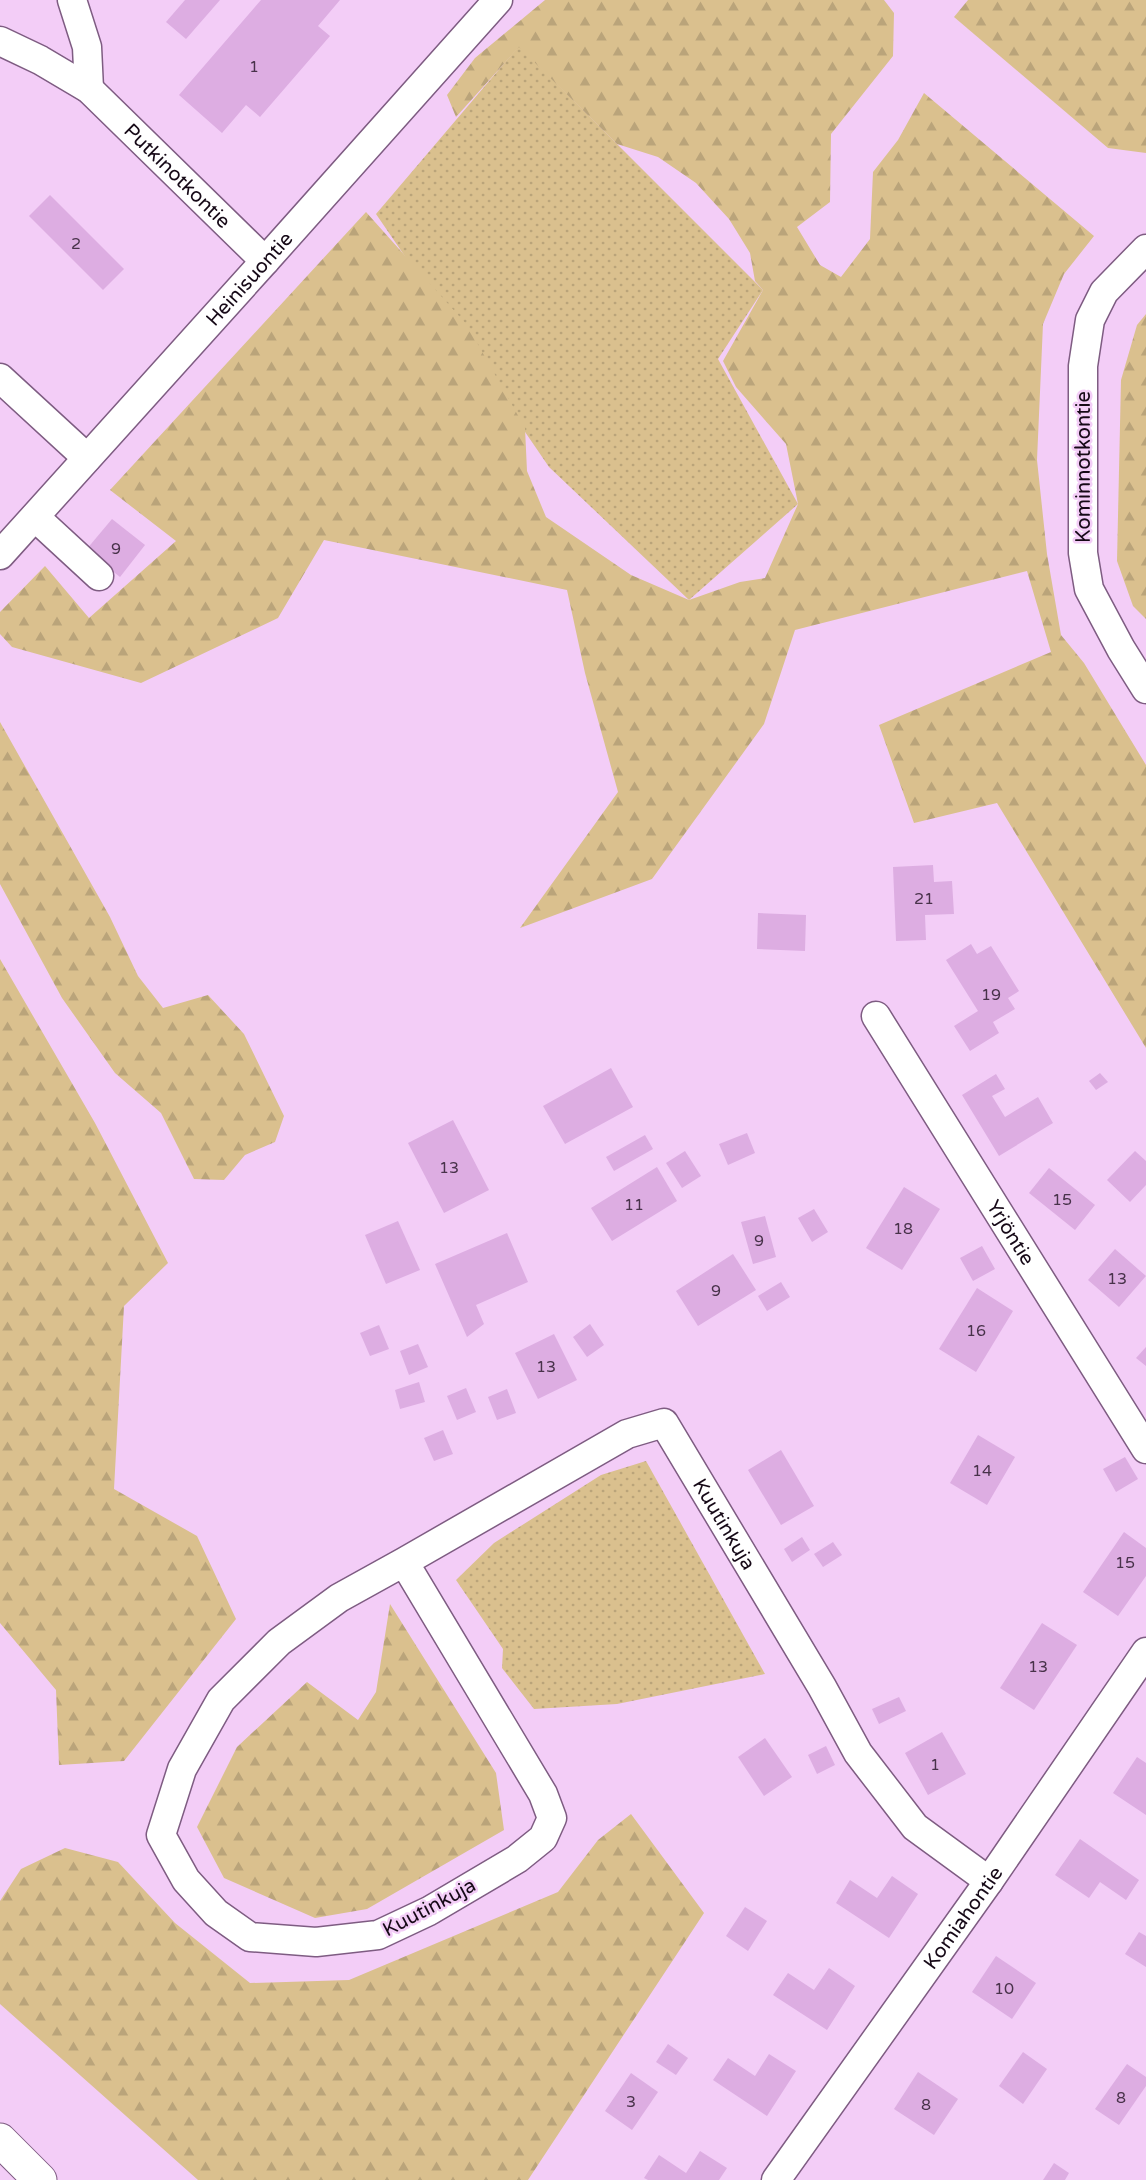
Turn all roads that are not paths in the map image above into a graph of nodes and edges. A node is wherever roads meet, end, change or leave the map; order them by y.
1 (72, 0) edge
2 (498, 0) edge
3 (0, 41) edge
4 (89, 89) junction
5 (1146, 249) edge
6 (265, 261) junction
7 (0, 378) edge
8 (87, 458) junction
9 (35, 517) junction
10 (0, 555) edge
11 (99, 576) dead end
12 (1146, 689) edge
13 (876, 1016) dead end
14 (1146, 1449) edge
15 (404, 1563) junction
16 (1146, 1652) edge
17 (989, 1881) junction
18 (0, 2140) edge
19 (40, 2180) edge
20 (776, 2180) edge

1 - 4 street
2 - 6 street, Heinisuontie
3 - 4 street, Putkinotkontie
4 - 6 street, Putkinotkontie
5 - 12 street, Kominnotkontie
6 - 8 street, Heinisuontie
7 - 8 street
8 - 9 street, Heinisuontie
9 - 10 street, Heinisuontie
9 - 11 street
13 - 14 street, Yrjöntie
15 - 15 street, Kuutinkuja
15 - 17 street, Kuutinkuja
16 - 17 street, Komiahontie
17 - 20 street, Komiahontie
18 - 19 main road

